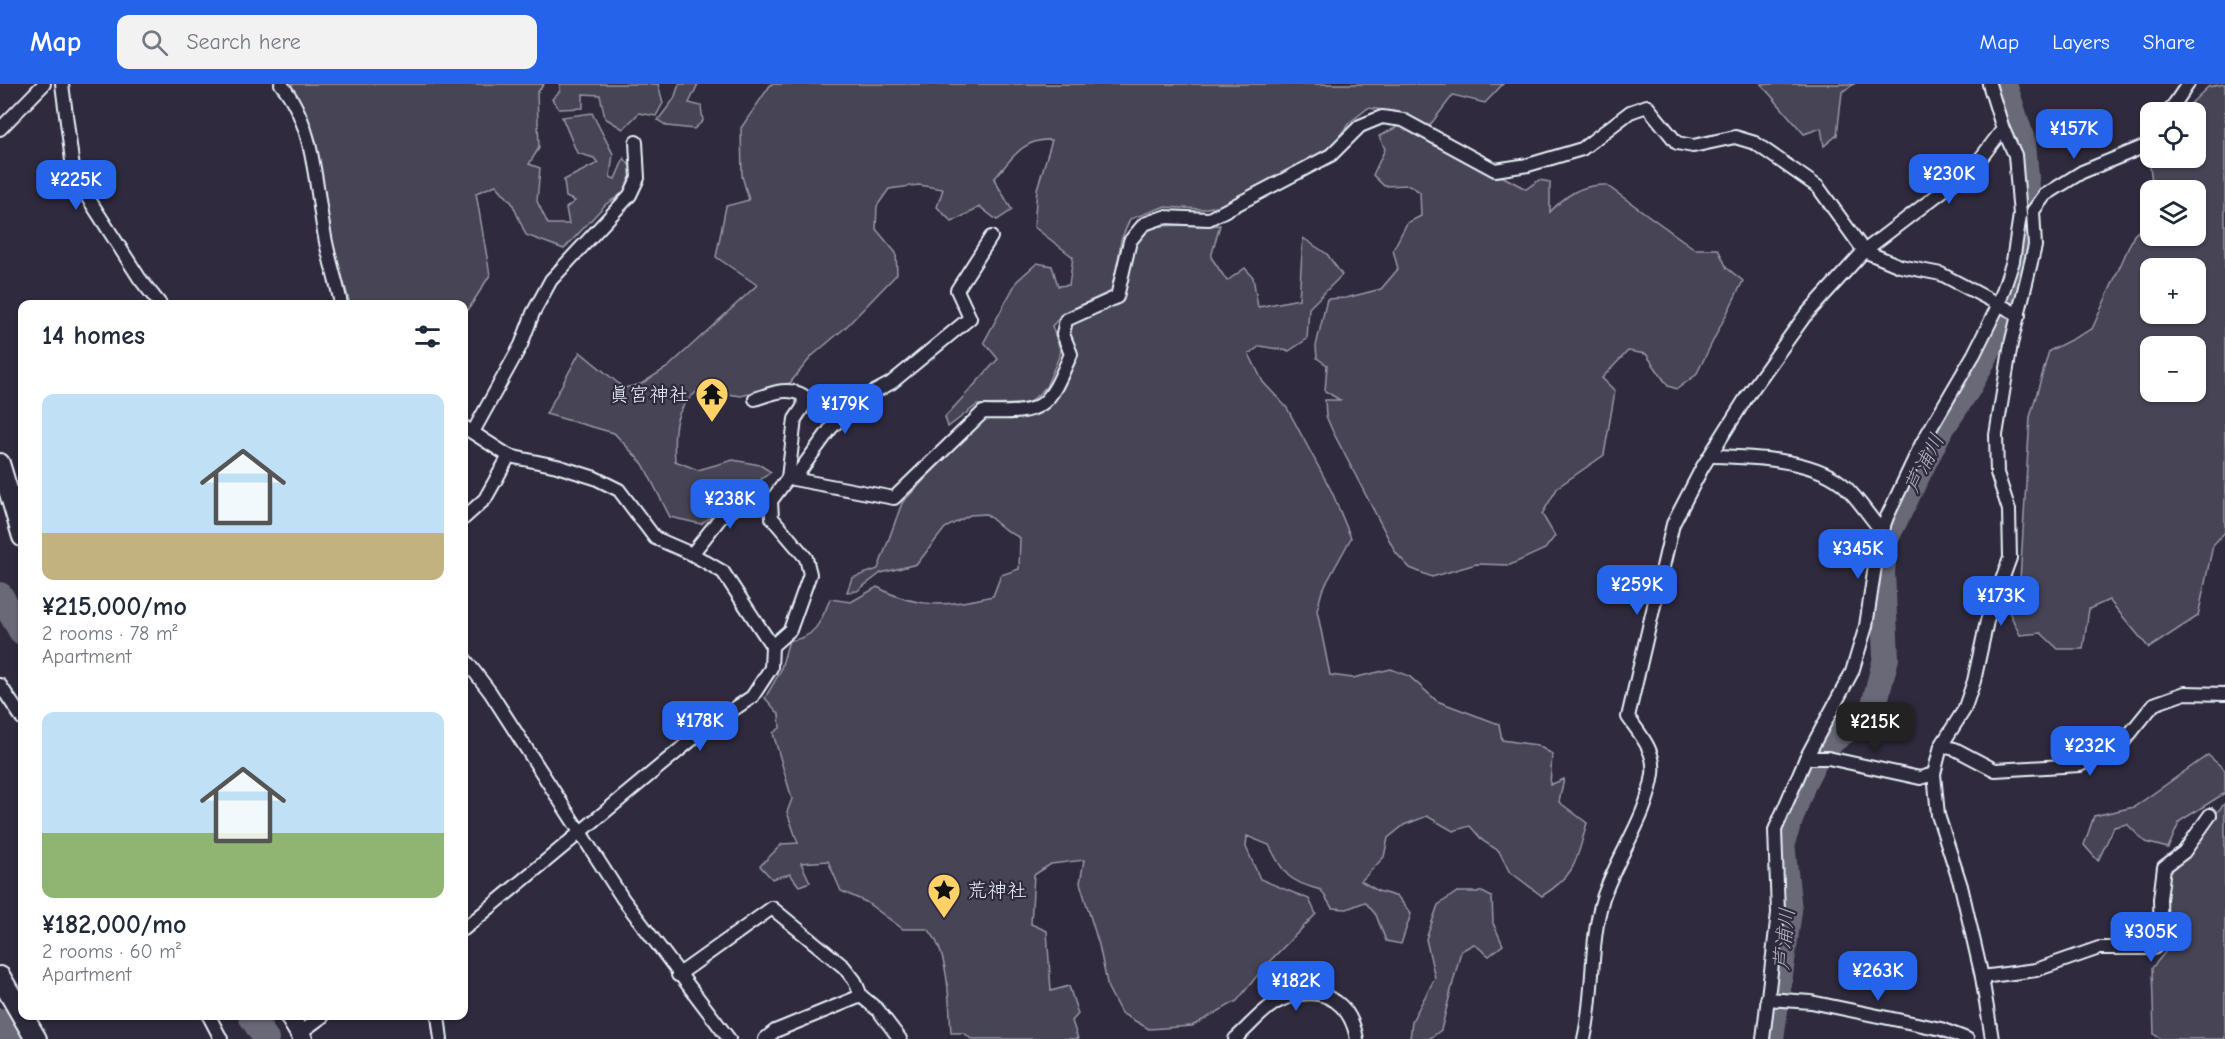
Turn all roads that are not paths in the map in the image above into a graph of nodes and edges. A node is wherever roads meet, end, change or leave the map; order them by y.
1 (44, 84) edge
2 (62, 84) edge
3 (281, 84) edge
4 (1989, 84) edge
5 (2188, 84) edge
6 (2176, 102) edge
7 (0, 129) edge
8 (2003, 129) junction
9 (636, 142) dead end
10 (2140, 148) edge
11 (2026, 213) junction
12 (991, 237) dead end
13 (1864, 251) junction
14 (157, 300) edge
15 (340, 300) edge
16 (1998, 306) junction
17 (2019, 315) junction
18 (755, 399) dead end
19 (468, 430) edge
20 (510, 456) junction
21 (1710, 456) junction
22 (0, 462) edge
23 (788, 478) junction
24 (771, 501) junction
25 (18, 509) edge
26 (468, 514) edge
27 (1884, 527) junction
28 (692, 554) junction
29 (772, 646) junction
30 (468, 663) edge
31 (0, 684) edge
32 (2225, 694) edge
33 (18, 712) edge
34 (1941, 746) junction
35 (1806, 758) junction
36 (1934, 774) junction
37 (2210, 815) dead end
38 (580, 835) junction
39 (468, 926) edge
40 (678, 975) junction
41 (0, 977) edge
42 (1982, 977) junction
43 (861, 996) junction
44 (1767, 999) junction
45 (18, 1008) edge
46 (25, 1020) edge
47 (211, 1020) edge
48 (292, 1020) edge
49 (319, 1020) edge
50 (439, 1020) edge
51 (302, 1036) edge
52 (36, 1039) edge
53 (221, 1039) edge
54 (441, 1039) edge
55 (729, 1039) edge
56 (765, 1039) edge
57 (900, 1039) edge
58 (1235, 1039) edge
59 (1357, 1039) edge
60 (1584, 1039) edge
61 (1763, 1039) edge
62 (1967, 1039) edge
63 (1992, 1039) edge

1 - 7 street
2 - 14 street
3 - 15 street
4 - 8 street
5 - 6 street
8 - 11 street
8 - 13 street
9 - 19 street
10 - 11 street
11 - 16 street
11 - 17 street
12 - 23 street
13 - 16 street
13 - 21 street
13 - 23 street
16 - 17 street
16 - 27 street
17 - 34 street
18 - 23 street
19 - 20 street
20 - 26 street
20 - 28 street
21 - 27 street
21 - 60 street
22 - 25 street
23 - 24 street
24 - 28 street
24 - 29 street
27 - 35 street
28 - 29 street
29 - 38 street
30 - 38 street
31 - 33 street
32 - 34 street
34 - 36 street
35 - 36 street
35 - 44 street
36 - 42 street
37 - 42 street
38 - 39 street
38 - 40 street
40 - 43 street
40 - 55 street
41 - 45 main road
42 - 63 street
43 - 56 street
43 - 57 street
44 - 61 street
44 - 62 street
46 - 52 main road
47 - 53 street
48 - 51 street
49 - 51 street
50 - 54 street
58 - 59 street

